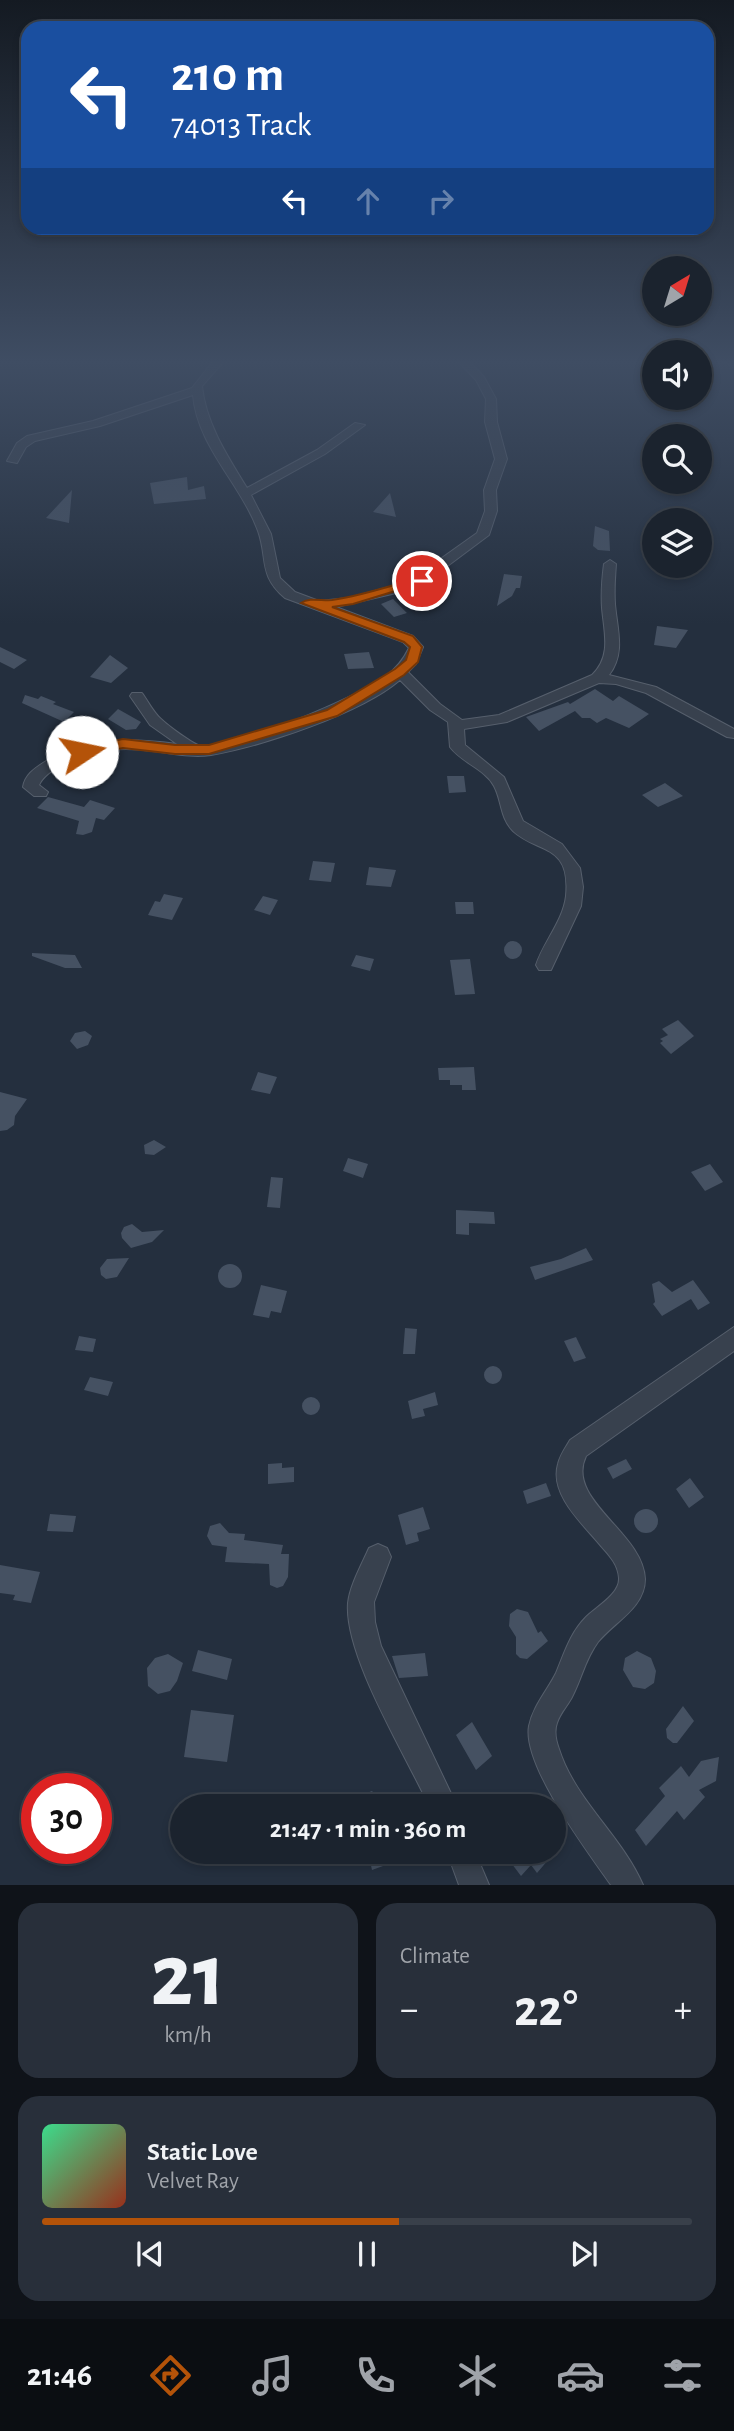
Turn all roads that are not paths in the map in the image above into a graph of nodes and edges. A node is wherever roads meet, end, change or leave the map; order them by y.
1 (20, 448) edge
2 (220, 448) edge
3 (327, 448) edge
4 (498, 448) edge
5 (13, 461) dead end
6 (244, 494) junction
7 (610, 564) dead end
8 (307, 603) junction
9 (400, 672) junction
10 (597, 678) junction
11 (137, 696) dead end
12 (457, 725) junction
13 (732, 734) dead end
14 (197, 751) junction
15 (40, 792) dead end
16 (545, 965) dead end
17 (734, 1338) edge
18 (378, 1557) dead end
19 (437, 1794) edge
20 (466, 1864) edge
21 (474, 1885) edge
22 (628, 1885) edge

1 - 5 street
2 - 6 street
3 - 6 street
4 - 8 street
6 - 8 street
7 - 10 street
8 - 9 street
9 - 12 street
9 - 14 street
10 - 12 street
10 - 13 street
11 - 14 street
12 - 16 street
14 - 15 street
17 - 22 street
18 - 19 street
20 - 21 street

